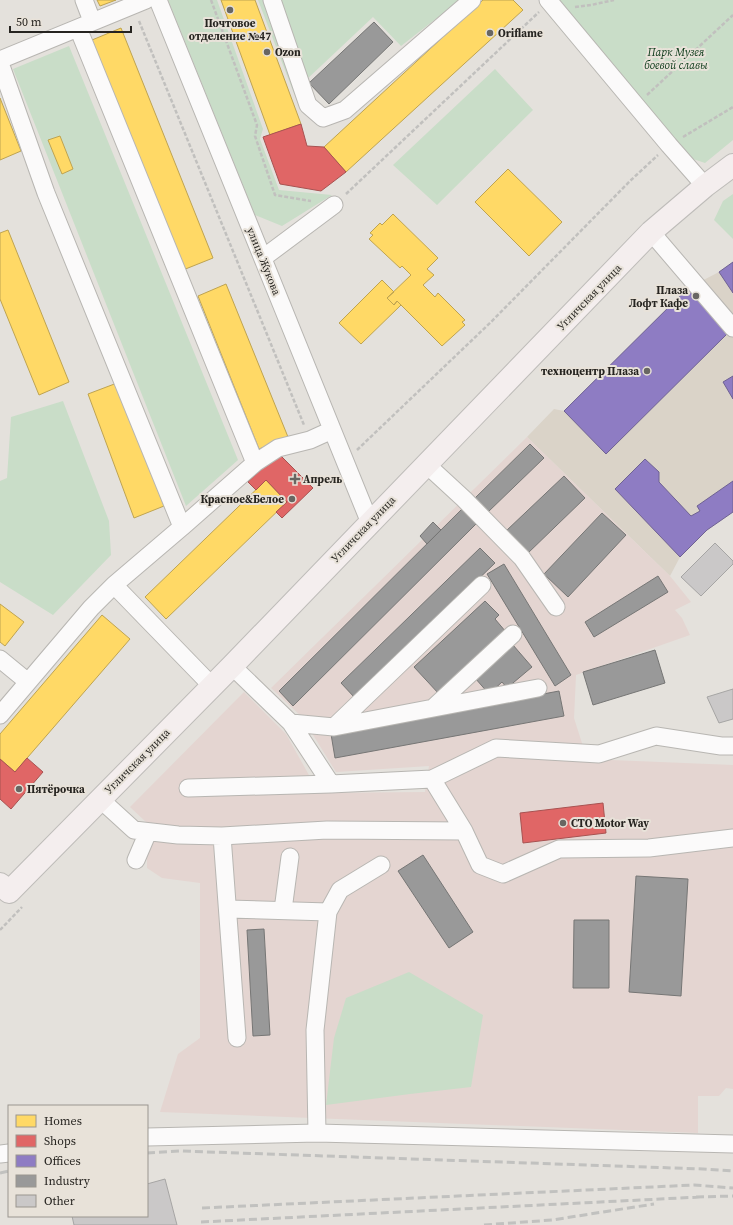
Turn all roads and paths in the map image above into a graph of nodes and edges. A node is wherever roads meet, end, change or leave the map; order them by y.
1 (84, 0) edge
2 (158, 0) edge
3 (272, 0) edge
4 (472, 0) edge
5 (614, 0) edge
6 (549, 1) edge
7 (139, 3) edge
8 (733, 14) edge
9 (85, 25) junction
10 (0, 60) edge
11 (0, 64) edge
12 (636, 106) junction
13 (733, 107) edge
14 (669, 145) junction
15 (733, 164) edge
16 (705, 186) junction
17 (334, 204) dead end
18 (651, 232) junction
19 (263, 258) junction
20 (733, 328) edge
21 (332, 430) junction
22 (310, 440) junction
23 (345, 461) junction
24 (255, 463) junction
25 (426, 464) junction
26 (370, 523) junction
27 (182, 527) junction
28 (114, 585) junction
29 (482, 585) dead end
30 (556, 607) dead end
31 (513, 634) dead end
32 (0, 659) edge
33 (232, 666) junction
34 (28, 682) junction
35 (212, 686) junction
36 (538, 688) dead end
37 (433, 708) junction
38 (0, 715) edge
39 (291, 723) junction
40 (334, 727) junction
41 (733, 746) edge
42 (432, 779) junction
43 (331, 784) junction
44 (188, 788) dead end
45 (100, 799) junction
46 (148, 832) junction
47 (464, 832) junction
48 (222, 836) junction
49 (733, 838) edge
50 (290, 856) dead end
51 (136, 860) dead end
52 (381, 864) dead end
53 (3, 892) edge
54 (228, 908) junction
55 (283, 910) junction
56 (328, 912) junction
57 (237, 1038) dead end
58 (316, 1134) junction
59 (148, 1137) edge
60 (733, 1144) edge

1 - 9 street
2 - 19 street, улица Жукова
3 - 4 street
5 - 6 path
6 - 12 street
7 - 9 street
7 - 22 path
8 - 12 path
9 - 10 street
9 - 24 street
11 - 27 street
12 - 14 street
13 - 14 path
14 - 16 street
14 - 23 path
15 - 16 main road, Угличская улица
16 - 18 main road, Угличская улица
17 - 19 street
18 - 20 street
18 - 25 main road, Угличская улица
19 - 21 street, улица Жукова
21 - 22 street
21 - 23 street, улица Жукова
22 - 24 street
23 - 26 street, улица Жукова
24 - 27 street
25 - 26 main road, Угличская улица
25 - 30 street
26 - 33 main road, Угличская улица
27 - 28 street
28 - 34 street
28 - 35 street
29 - 40 street
31 - 37 street
32 - 34 street
33 - 35 main road, Угличская улица
33 - 39 street
34 - 38 street
35 - 45 main road, Угличская улица
36 - 37 street
37 - 40 street
39 - 40 street
39 - 43 street
41 - 42 street
42 - 43 street
42 - 47 street
43 - 44 street
45 - 46 street
45 - 53 main road, Угличская улица
46 - 48 street
46 - 51 street
47 - 48 street
47 - 49 street
48 - 54 street
50 - 55 street
52 - 56 street
54 - 55 street
54 - 57 street
55 - 56 street
56 - 58 street
58 - 59 street
58 - 60 street

